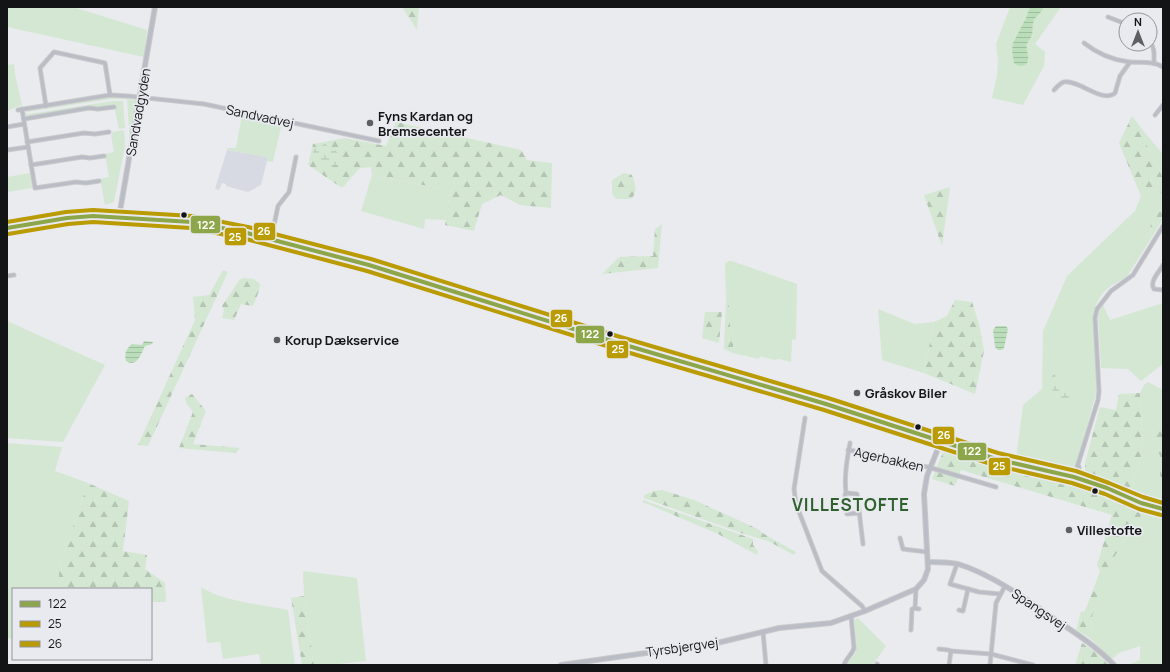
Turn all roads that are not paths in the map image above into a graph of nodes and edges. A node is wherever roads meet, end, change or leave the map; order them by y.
1 (155, 7) edge
2 (1108, 17) dead end
3 (1118, 21) edge
4 (1084, 43) dead end
5 (1154, 52) edge
6 (1130, 62) junction
7 (1154, 63) junction
8 (1163, 67) edge
9 (1054, 90) dead end
10 (110, 95) junction
11 (140, 97) junction
12 (1163, 105) edge
13 (46, 106) junction
14 (114, 107) dead end
15 (22, 109) junction
16 (18, 110) dead end
17 (1154, 115) dead end
18 (24, 119) junction
19 (24, 124) junction
20 (7, 127) edge
21 (109, 132) dead end
22 (379, 141) dead end
23 (27, 142) junction
24 (28, 147) junction
25 (7, 150) edge
26 (104, 156) dead end
27 (296, 157) dead end
28 (31, 165) junction
29 (99, 181) dead end
30 (119, 217) junction
31 (1163, 226) edge
32 (7, 228) edge
33 (271, 239) junction
34 (1163, 265) edge
35 (7, 276) edge
36 (14, 276) dead end
37 (1163, 290) edge
38 (805, 418) dead end
39 (941, 441) junction
40 (850, 442) dead end
41 (848, 450) junction
42 (996, 459) junction
43 (930, 468) junction
44 (1075, 481) junction
45 (996, 487) dead end
46 (846, 493) junction
47 (1163, 509) edge
48 (859, 513) junction
49 (900, 538) dead end
50 (863, 544) dead end
51 (927, 552) junction
52 (928, 562) junction
53 (957, 564) junction
54 (1005, 586) junction
55 (968, 589) junction
56 (916, 590) junction
57 (1000, 594) junction
58 (959, 610) dead end
59 (864, 611) junction
60 (851, 616) junction
61 (911, 630) dead end
62 (763, 632) junction
63 (939, 649) dead end
64 (950, 651) junction
65 (991, 654) junction
66 (561, 665) edge
67 (766, 665) edge
68 (844, 665) edge
69 (949, 665) edge
70 (990, 665) edge
71 (1032, 665) edge
72 (1114, 665) edge

1 - 11 street, Sandvadgyden
2 - 3 street
4 - 6 street
5 - 7 street
6 - 7 street
6 - 9 street
7 - 8 street
10 - 11 street, Sandvadvej
10 - 13 street, Sandvadvej
10 - 13 street
11 - 22 street, Sandvadvej
11 - 30 street, Sandvadgyden
12 - 17 street
13 - 15 street, Sandvadvej
14 - 18 street
15 - 16 street, Sandvadvej
15 - 18 street
18 - 19 street
19 - 20 street
19 - 23 street
21 - 23 street
23 - 24 street
24 - 25 street
24 - 28 street
26 - 28 street
27 - 33 street
28 - 29 street
30 - 32 main road
30 - 33 main road
31 - 44 street
33 - 39 main road
34 - 37 street
35 - 36 street
38 - 59 street
39 - 42 main road
39 - 43 street
40 - 41 street, Agerbakken
41 - 43 street, Agerbakken
41 - 46 street, Agerbakken
42 - 44 main road
42 - 44 main road
43 - 45 street
43 - 51 street
44 - 47 main road
46 - 48 street
46 - 48 street, Agerbakken
48 - 50 street
49 - 51 street
51 - 52 street
52 - 53 street, Spangsvej
52 - 56 street
53 - 54 street, Spangsvej
53 - 55 street, Spangsvej
54 - 57 street
54 - 72 street, Spangsvej
55 - 57 street, Spangsvej
55 - 58 street
56 - 59 street, Tyrsbjergvej
56 - 61 street
57 - 65 street
59 - 60 street, Tyrsbjergvej
60 - 62 street, Tyrsbjergvej
60 - 68 street
62 - 66 street, Tyrsbjergvej
62 - 67 street
63 - 64 street
64 - 65 street
64 - 69 street
65 - 70 street
65 - 71 street

